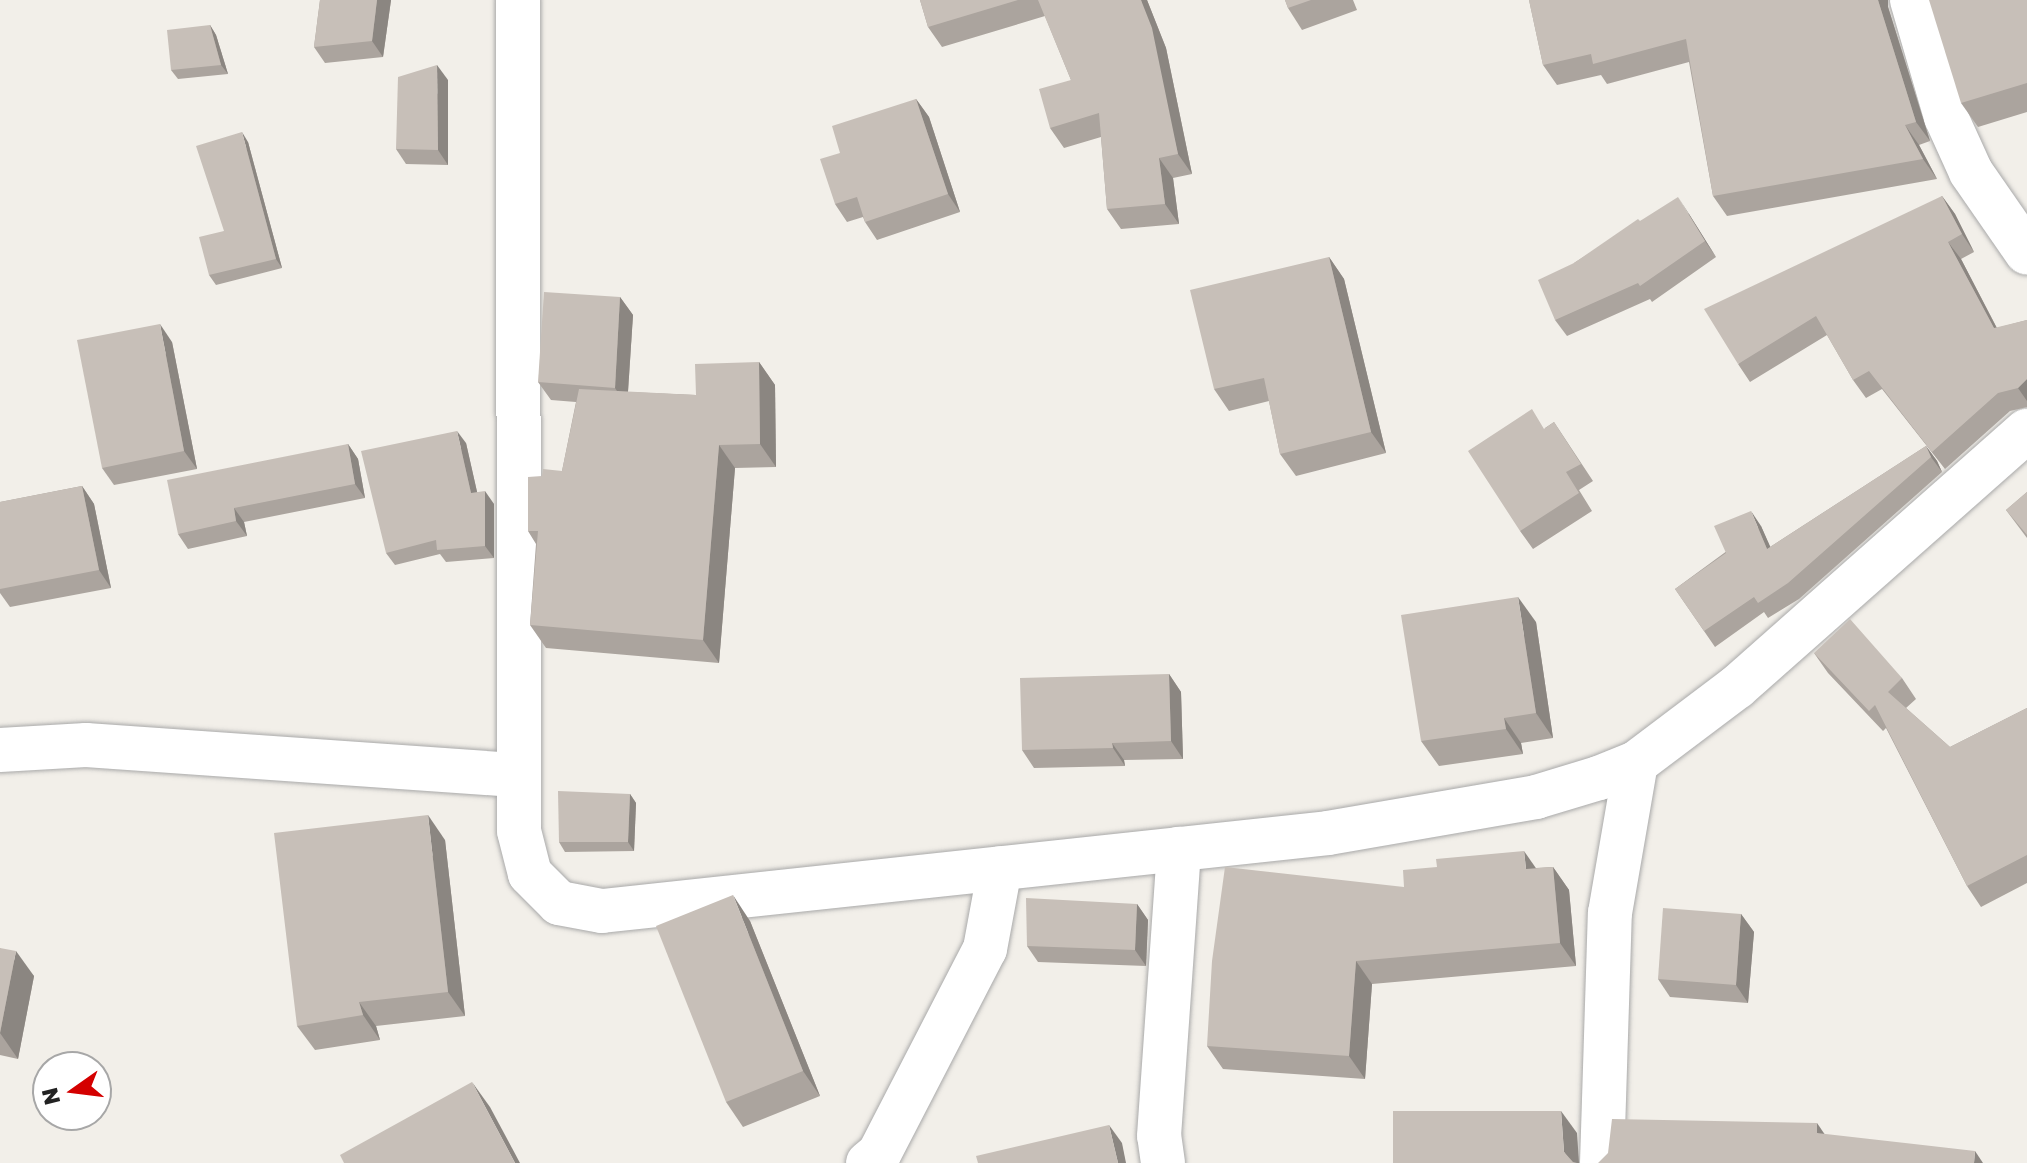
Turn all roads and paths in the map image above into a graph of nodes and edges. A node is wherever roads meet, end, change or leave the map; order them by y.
1 (518, 0) edge
2 (1912, 0) edge
3 (2027, 253) edge
4 (2027, 430) edge
5 (0, 750) edge
6 (1636, 763) junction
7 (518, 775) junction
8 (1179, 849) junction
9 (1000, 868) junction
10 (868, 1163) edge
11 (1163, 1163) edge
12 (1602, 1163) edge

1 - 7 street
2 - 3 street
4 - 6 street
5 - 7 street
6 - 8 street
6 - 12 street
7 - 9 street
8 - 9 street
8 - 11 street
9 - 10 street

